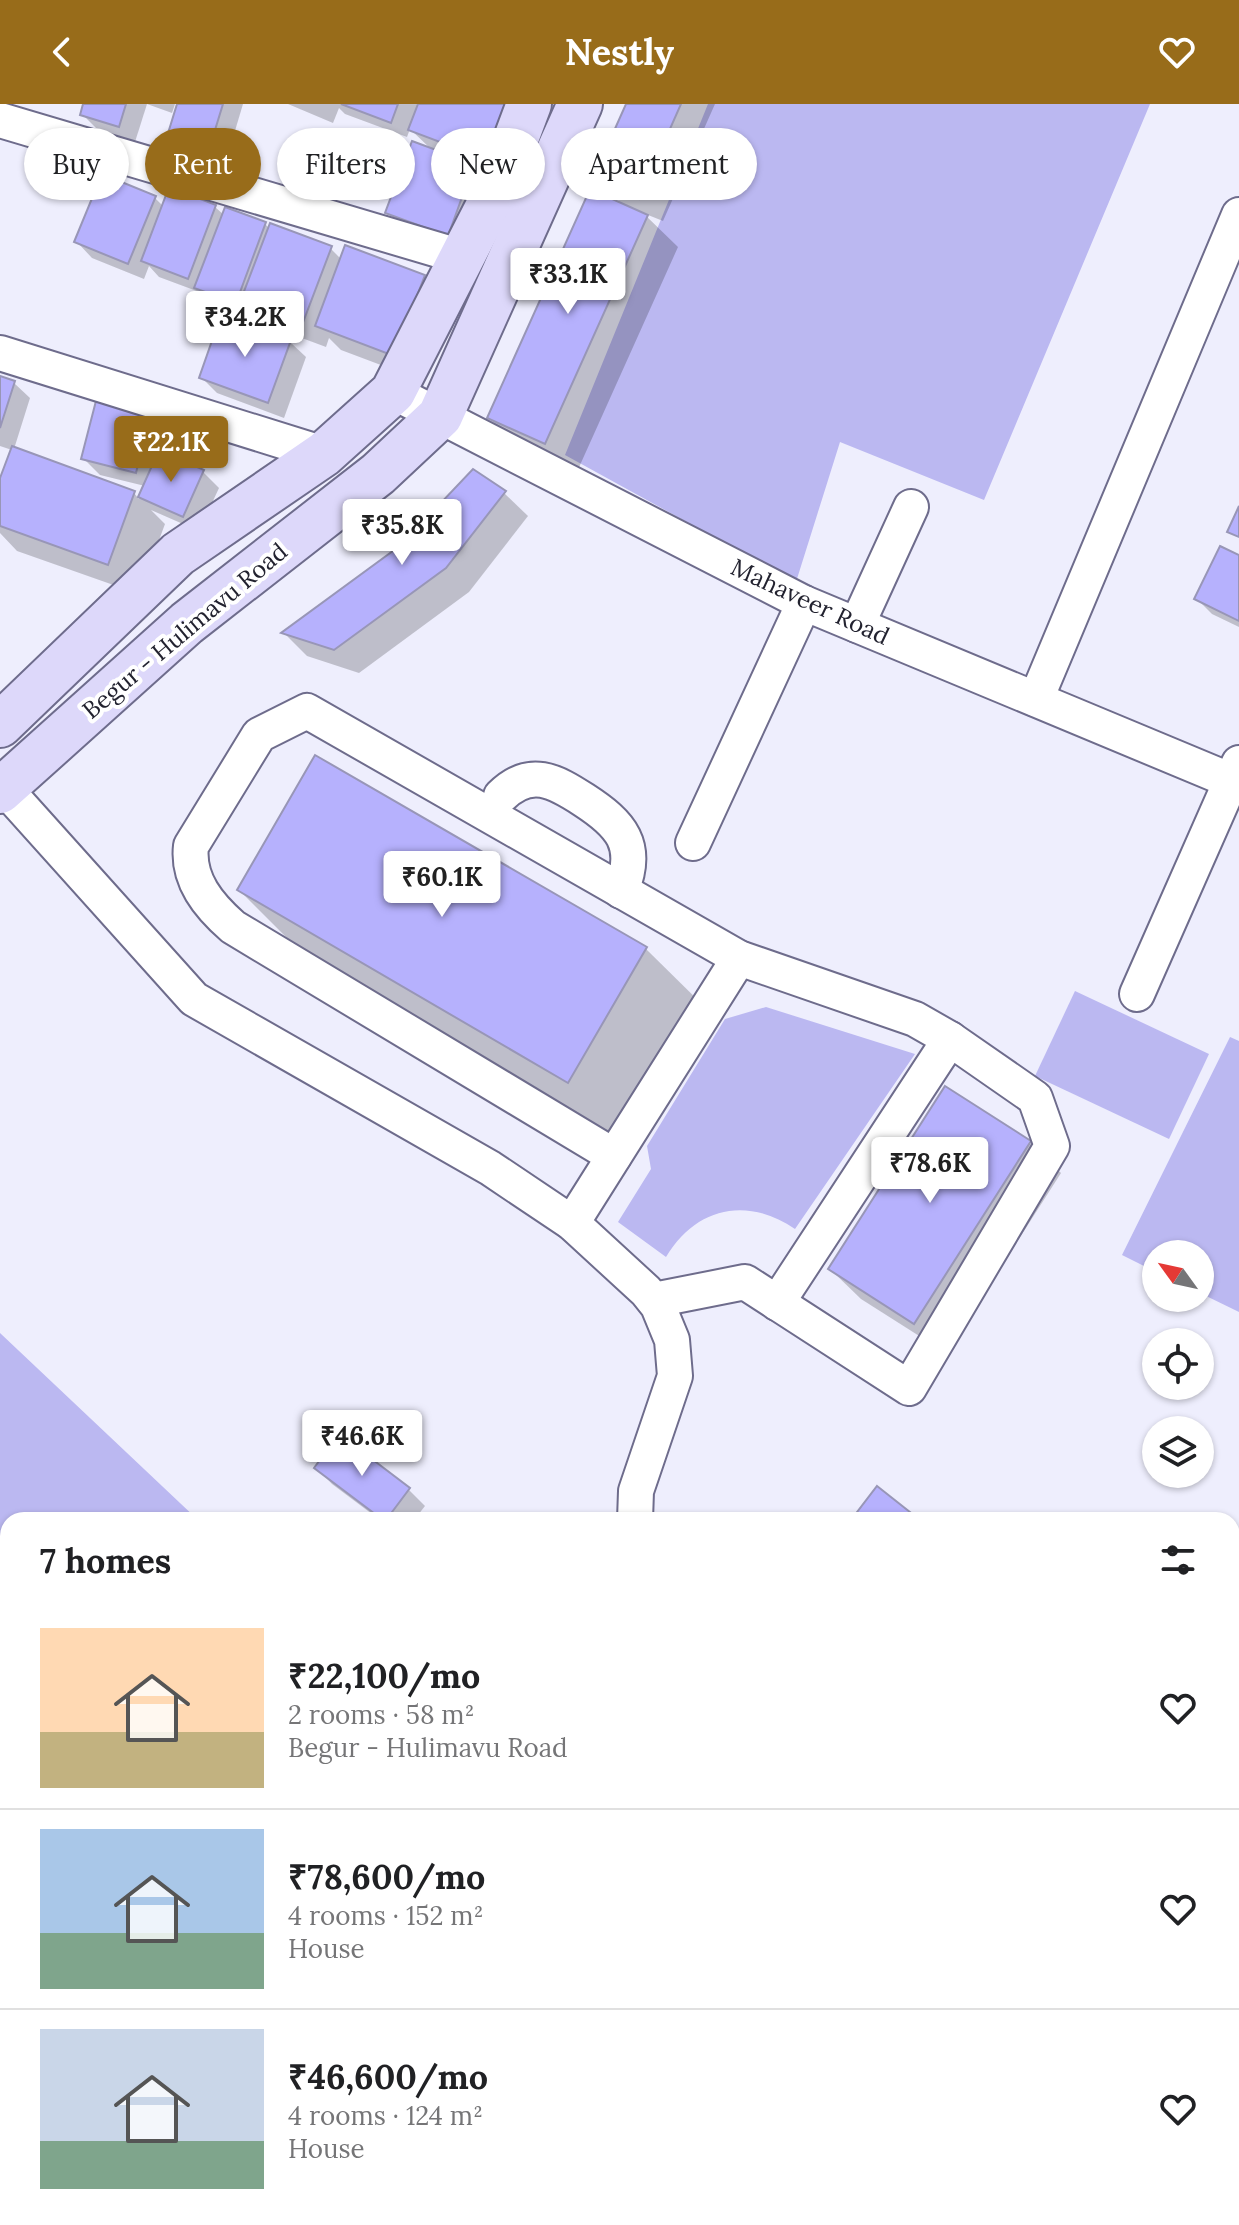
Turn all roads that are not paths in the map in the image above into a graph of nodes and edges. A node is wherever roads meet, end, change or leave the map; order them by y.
1 (529, 104) edge
2 (580, 104) edge
3 (0, 120) edge
4 (1239, 215) edge
5 (462, 257) junction
6 (0, 353) edge
7 (393, 392) junction
8 (440, 416) junction
9 (324, 454) junction
10 (911, 507) dead end
11 (804, 603) junction
12 (857, 625) junction
13 (1036, 699) junction
14 (0, 725) edge
15 (1236, 776) edge
16 (1, 787) edge
17 (501, 796) dead end
18 (693, 843) dead end
19 (621, 891) junction
20 (739, 958) junction
21 (1137, 994) dead end
22 (950, 1039) junction
23 (614, 1156) junction
24 (572, 1223) junction
25 (654, 1300) junction
26 (777, 1303) junction
27 (635, 1512) edge

1 - 5 main road
2 - 8 main road, Begur - Hulimavu Road
3 - 5 street
4 - 13 street
5 - 7 main road
6 - 9 street
7 - 8 street, Mahaveer Road
7 - 9 main road
8 - 11 street, Mahaveer Road
8 - 16 main road, Begur - Hulimavu Road
9 - 14 main road
10 - 12 street
11 - 12 street, Mahaveer Road
11 - 18 street
12 - 13 street, Mahaveer Road
13 - 15 street, Mahaveer Road
15 - 21 street
16 - 24 street
17 - 19 street
19 - 20 street
19 - 23 street
20 - 22 street
20 - 23 street
22 - 26 street
22 - 26 street
23 - 24 street
24 - 25 street
25 - 26 street
25 - 27 street

